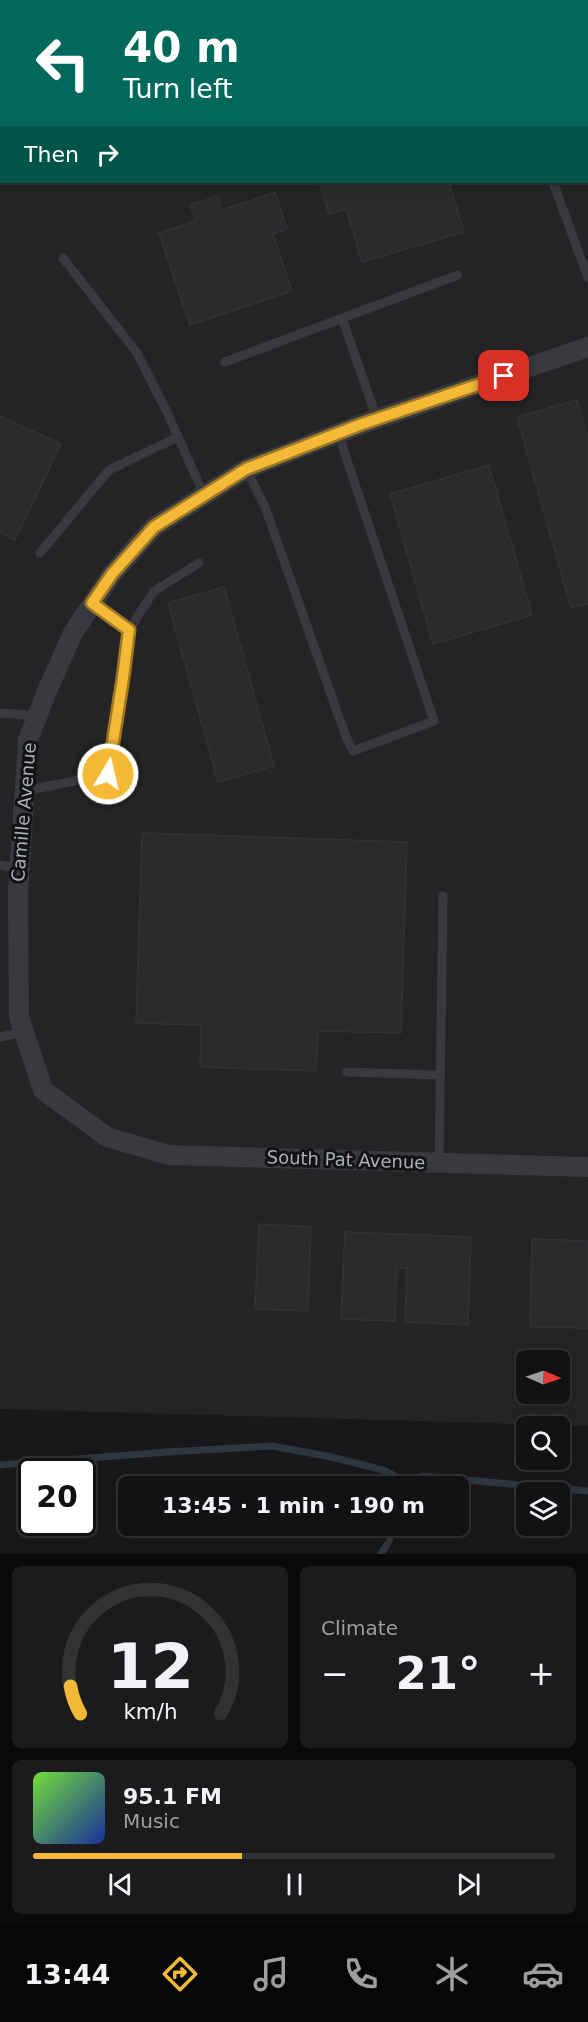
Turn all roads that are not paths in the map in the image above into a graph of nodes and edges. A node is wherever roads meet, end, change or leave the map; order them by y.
1 (553, 183) edge
2 (63, 258) dead end
3 (458, 275) dead end
4 (588, 278) edge
5 (342, 318) junction
6 (588, 347) edge
7 (225, 362) dead end
8 (377, 419) junction
9 (338, 433) junction
10 (178, 437) junction
11 (246, 469) junction
12 (204, 495) junction
13 (40, 553) dead end
14 (199, 563) dead end
15 (92, 603) junction
16 (129, 630) junction
17 (0, 713) edge
18 (38, 716) junction
19 (25, 791) junction
20 (10, 867) edge
21 (443, 896) dead end
22 (24, 1032) junction
23 (0, 1036) edge
24 (347, 1072) dead end
25 (440, 1075) junction
26 (107, 1137) joint
27 (439, 1163) junction
28 (588, 1167) edge

1 - 4 lane
2 - 10 lane
3 - 5 lane
5 - 7 lane
5 - 8 lane
6 - 8 street, Camille Avenue
8 - 9 street, Camille Avenue
9 - 11 street, Camille Avenue
9 - 11 lane
10 - 12 lane
10 - 13 lane
11 - 12 street, Camille Avenue
12 - 15 street, Camille Avenue
14 - 16 lane
15 - 16 lane
15 - 18 street, Camille Avenue
16 - 19 lane
17 - 18 lane
18 - 19 street, Camille Avenue
19 - 20 street, Camille Avenue
20 - 22 street, Camille Avenue
21 - 25 lane
22 - 23 lane
22 - 26 street, Camille Avenue
24 - 25 lane
25 - 27 lane
26 - 27 street, South Pat Avenue
27 - 28 street, South Pat Avenue

